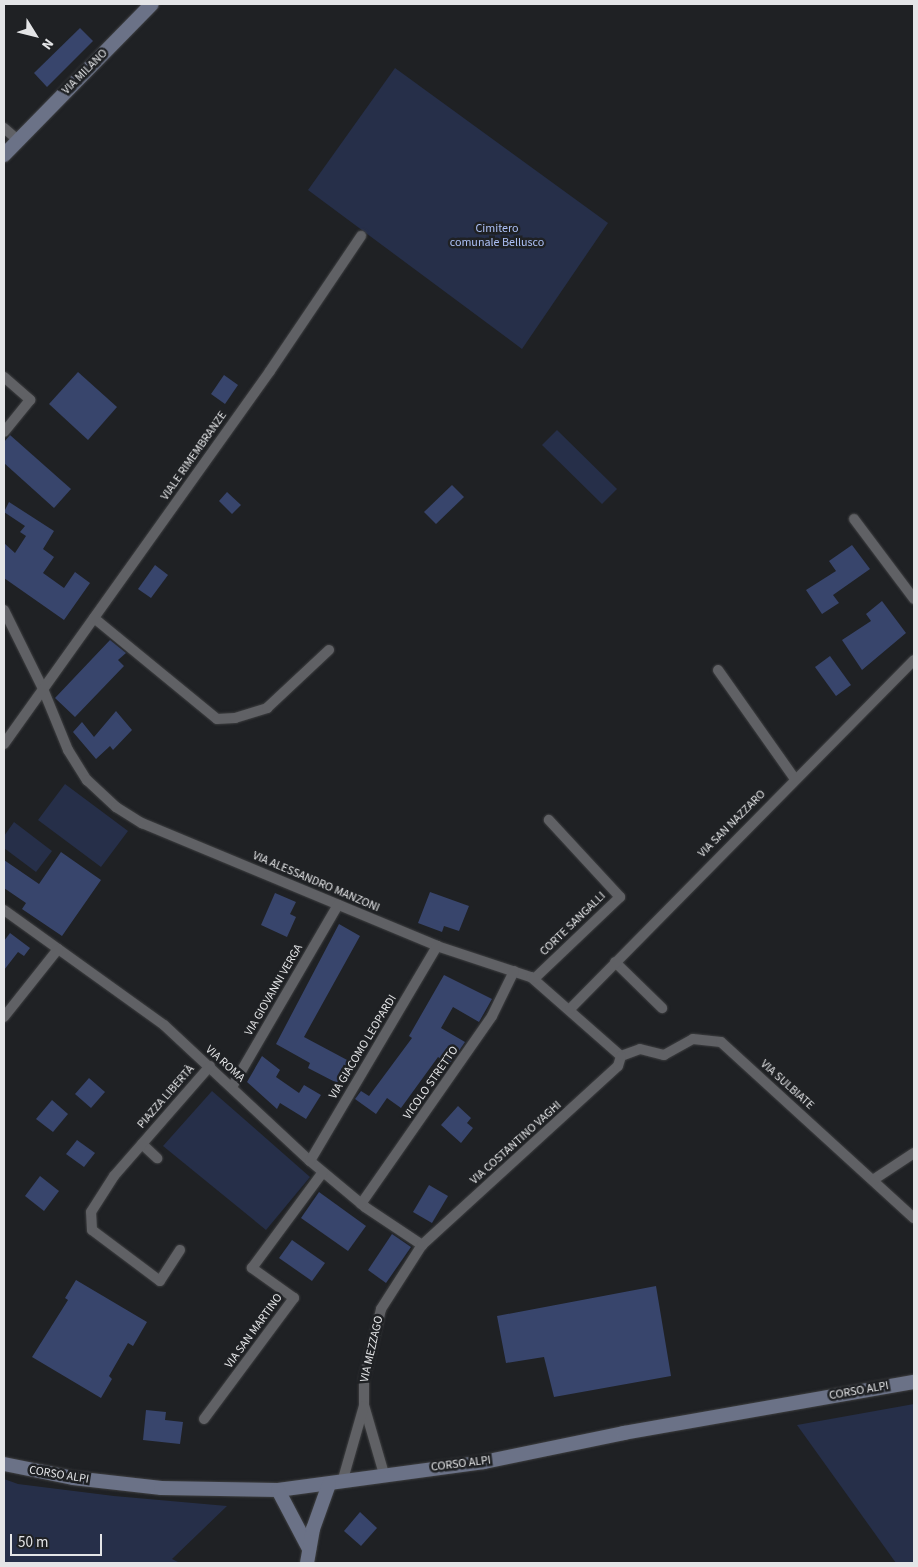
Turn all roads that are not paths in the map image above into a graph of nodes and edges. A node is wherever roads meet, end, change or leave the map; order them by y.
1 (152, 4) edge
2 (4, 128) edge
3 (18, 140) junction
4 (4, 155) edge
5 (361, 236) dead end
6 (4, 377) edge
7 (4, 432) edge
8 (854, 519) dead end
9 (914, 598) edge
10 (5, 614) edge
11 (94, 618) junction
12 (329, 650) dead end
13 (914, 660) edge
14 (718, 670) dead end
15 (44, 689) junction
16 (4, 744) edge
17 (795, 779) junction
18 (549, 820) dead end
19 (338, 905) junction
20 (4, 910) edge
21 (438, 946) junction
22 (58, 949) junction
23 (615, 962) junction
24 (514, 971) junction
25 (534, 979) junction
26 (570, 1008) junction
27 (662, 1008) dead end
28 (4, 1017) edge
29 (621, 1056) junction
30 (210, 1066) junction
31 (232, 1087) junction
32 (142, 1144) junction
33 (914, 1153) edge
34 (157, 1158) dead end
35 (310, 1161) junction
36 (323, 1172) junction
37 (873, 1180) junction
38 (361, 1204) junction
39 (914, 1218) edge
40 (422, 1245) junction
41 (180, 1250) dead end
42 (914, 1382) edge
43 (364, 1405) junction
44 (204, 1419) dead end
45 (4, 1464) edge
46 (384, 1474) junction
47 (343, 1479) junction
48 (329, 1484) junction
49 (278, 1490) junction
50 (309, 1549) junction
51 (307, 1563) edge

1 - 3 main road, VIA MILANO
2 - 3 street
3 - 4 main road, VIA MILANO
5 - 11 street, VIALE RIMEMBRANZE
6 - 7 street
8 - 9 street
10 - 15 street, VIA ALESSANDRO MANZONI
11 - 12 street
11 - 15 street, VIALE RIMEMBRANZE
13 - 17 street, VIA SAN NAZZARO
14 - 17 street
15 - 16 street, VIALE RIMEMBRANZE
15 - 19 street, VIA ALESSANDRO MANZONI
17 - 23 street, VIA SAN NAZZARO
18 - 25 street, CORTE SANGALLI
19 - 21 street, VIA ALESSANDRO MANZONI
19 - 31 street, VIA GIOVANNI VERGA
20 - 22 street, VIA ROMA
21 - 24 street, VIA ALESSANDRO MANZONI
21 - 35 street, VIA GIACOMO LEOPARDI
22 - 28 street
22 - 30 street, VIA ROMA
23 - 26 street, VIA SAN NAZZARO
23 - 27 street
24 - 25 street, VIA ALESSANDRO MANZONI
24 - 38 street, VICOLO STRETTO
25 - 26 street, VIA ALESSANDRO MANZONI
26 - 29 street, VIA ALESSANDRO MANZONI
29 - 37 street, VIA SULBIATE
29 - 40 street, VIA COSTANTINO VAGHI
30 - 31 street, VIA ROMA
30 - 32 street, PIAZZA LIBERTÀ
31 - 35 street, VIA ROMA
32 - 34 street, PIAZZA LIBERTÀ
32 - 41 street, PIAZZA LIBERTÀ
33 - 37 street
35 - 36 street, VIA ROMA
36 - 38 street, VIA ROMA
36 - 44 street, VIA SAN MARTINO
37 - 39 street, VIA SULBIATE
38 - 40 street, VIA ROMA
40 - 43 street, VIA MEZZAGO
42 - 46 main road, CORSO ALPI
43 - 46 street, VIA MEZZAGO
43 - 47 street, VIA MEZZAGO
45 - 49 main road, CORSO ALPI
46 - 47 main road, CORSO ALPI
47 - 48 main road, CORSO ALPI
48 - 49 main road, CORSO ALPI
48 - 50 main road
49 - 50 main road
50 - 51 main road

